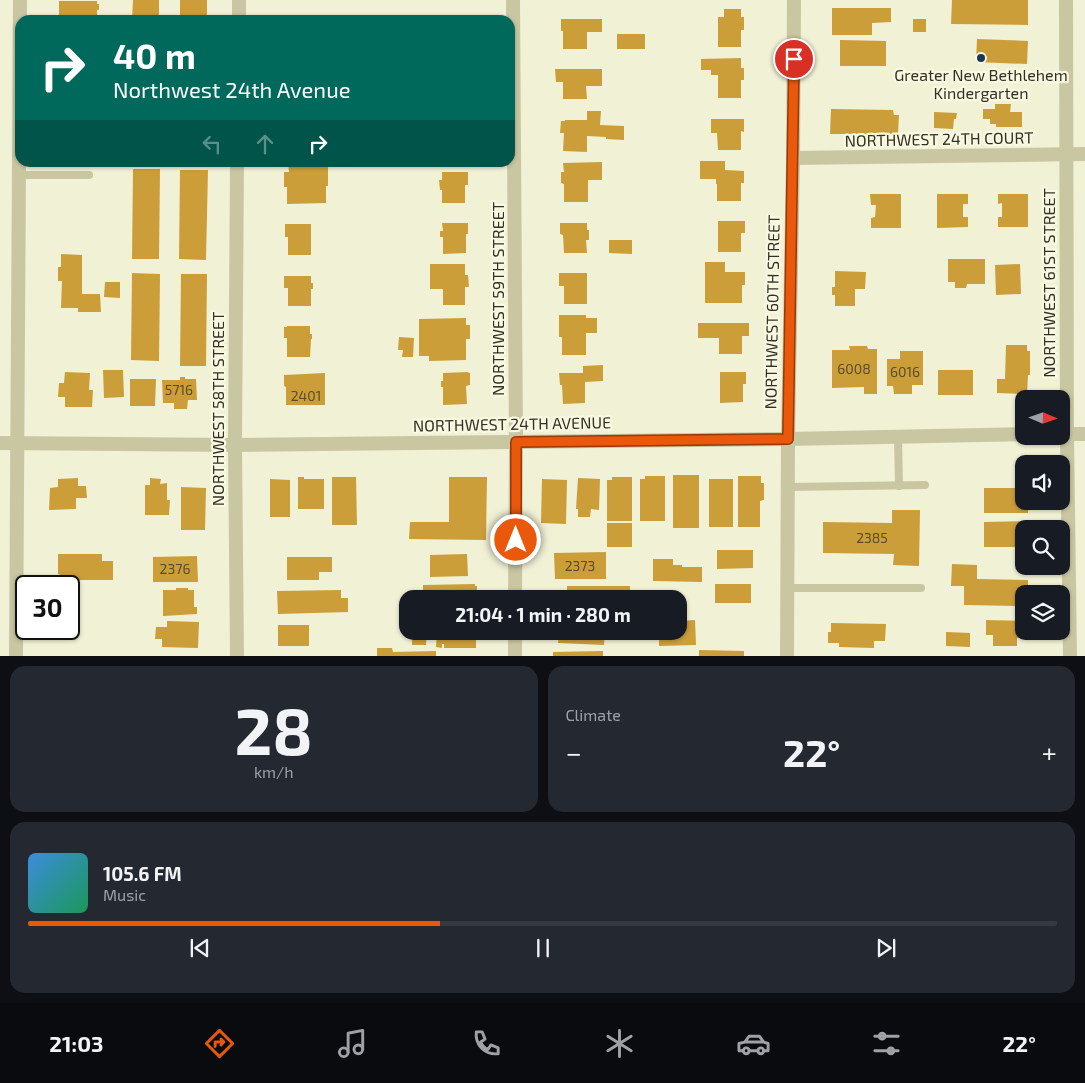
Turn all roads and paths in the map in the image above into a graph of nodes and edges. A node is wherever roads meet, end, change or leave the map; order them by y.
1 (20, 0) edge
2 (239, 0) edge
3 (513, 0) edge
4 (794, 0) edge
5 (1066, 0) edge
6 (20, 15) edge
7 (239, 15) edge
8 (513, 15) edge
9 (1085, 154) edge
10 (1066, 155) junction
11 (793, 158) junction
12 (19, 167) edge
13 (237, 167) edge
14 (514, 167) edge
15 (19, 175) junction
16 (89, 175) dead end
17 (1064, 390) edge
18 (1015, 434) edge
19 (1070, 434) edge
20 (1085, 434) edge
21 (898, 437) junction
22 (788, 439) junction
23 (516, 442) junction
24 (0, 443) edge
25 (17, 443) junction
26 (235, 445) junction
27 (1064, 445) edge
28 (899, 486) junction
29 (925, 486) dead end
30 (788, 487) junction
31 (788, 588) junction
32 (921, 588) dead end
33 (515, 590) edge
34 (515, 640) edge
35 (16, 656) edge
36 (237, 656) edge
37 (515, 656) edge
38 (787, 656) edge
39 (1070, 656) edge

1 - 6 street
2 - 7 street
3 - 8 street, NORTHWEST 59TH STREET
4 - 11 street, NORTHWEST 60TH STREET
5 - 10 street, NORTHWEST 61ST STREET
9 - 10 street, NORTHWEST 24TH COURT
10 - 11 street, NORTHWEST 24TH COURT
10 - 17 street, NORTHWEST 61ST STREET
11 - 22 street, NORTHWEST 60TH STREET
12 - 15 street
13 - 26 street, NORTHWEST 58TH STREET
14 - 23 street, NORTHWEST 59TH STREET
15 - 16 lane
15 - 25 street
18 - 21 street, NORTHWEST 24TH AVENUE
19 - 20 street
21 - 22 street, NORTHWEST 24TH AVENUE
21 - 28 lane
22 - 23 street, NORTHWEST 24TH AVENUE
22 - 30 street, NORTHWEST 60TH STREET
23 - 26 street, NORTHWEST 24TH AVENUE
23 - 33 street, NORTHWEST 59TH STREET
24 - 25 street, NORTHWEST 24TH AVENUE
25 - 26 street, NORTHWEST 24TH AVENUE
25 - 35 street
26 - 36 street, NORTHWEST 58TH STREET
27 - 39 street, NORTHWEST 61ST STREET
28 - 29 lane
28 - 30 lane
30 - 31 street, NORTHWEST 60TH STREET
31 - 32 lane
31 - 38 street, NORTHWEST 60TH STREET
34 - 37 street

